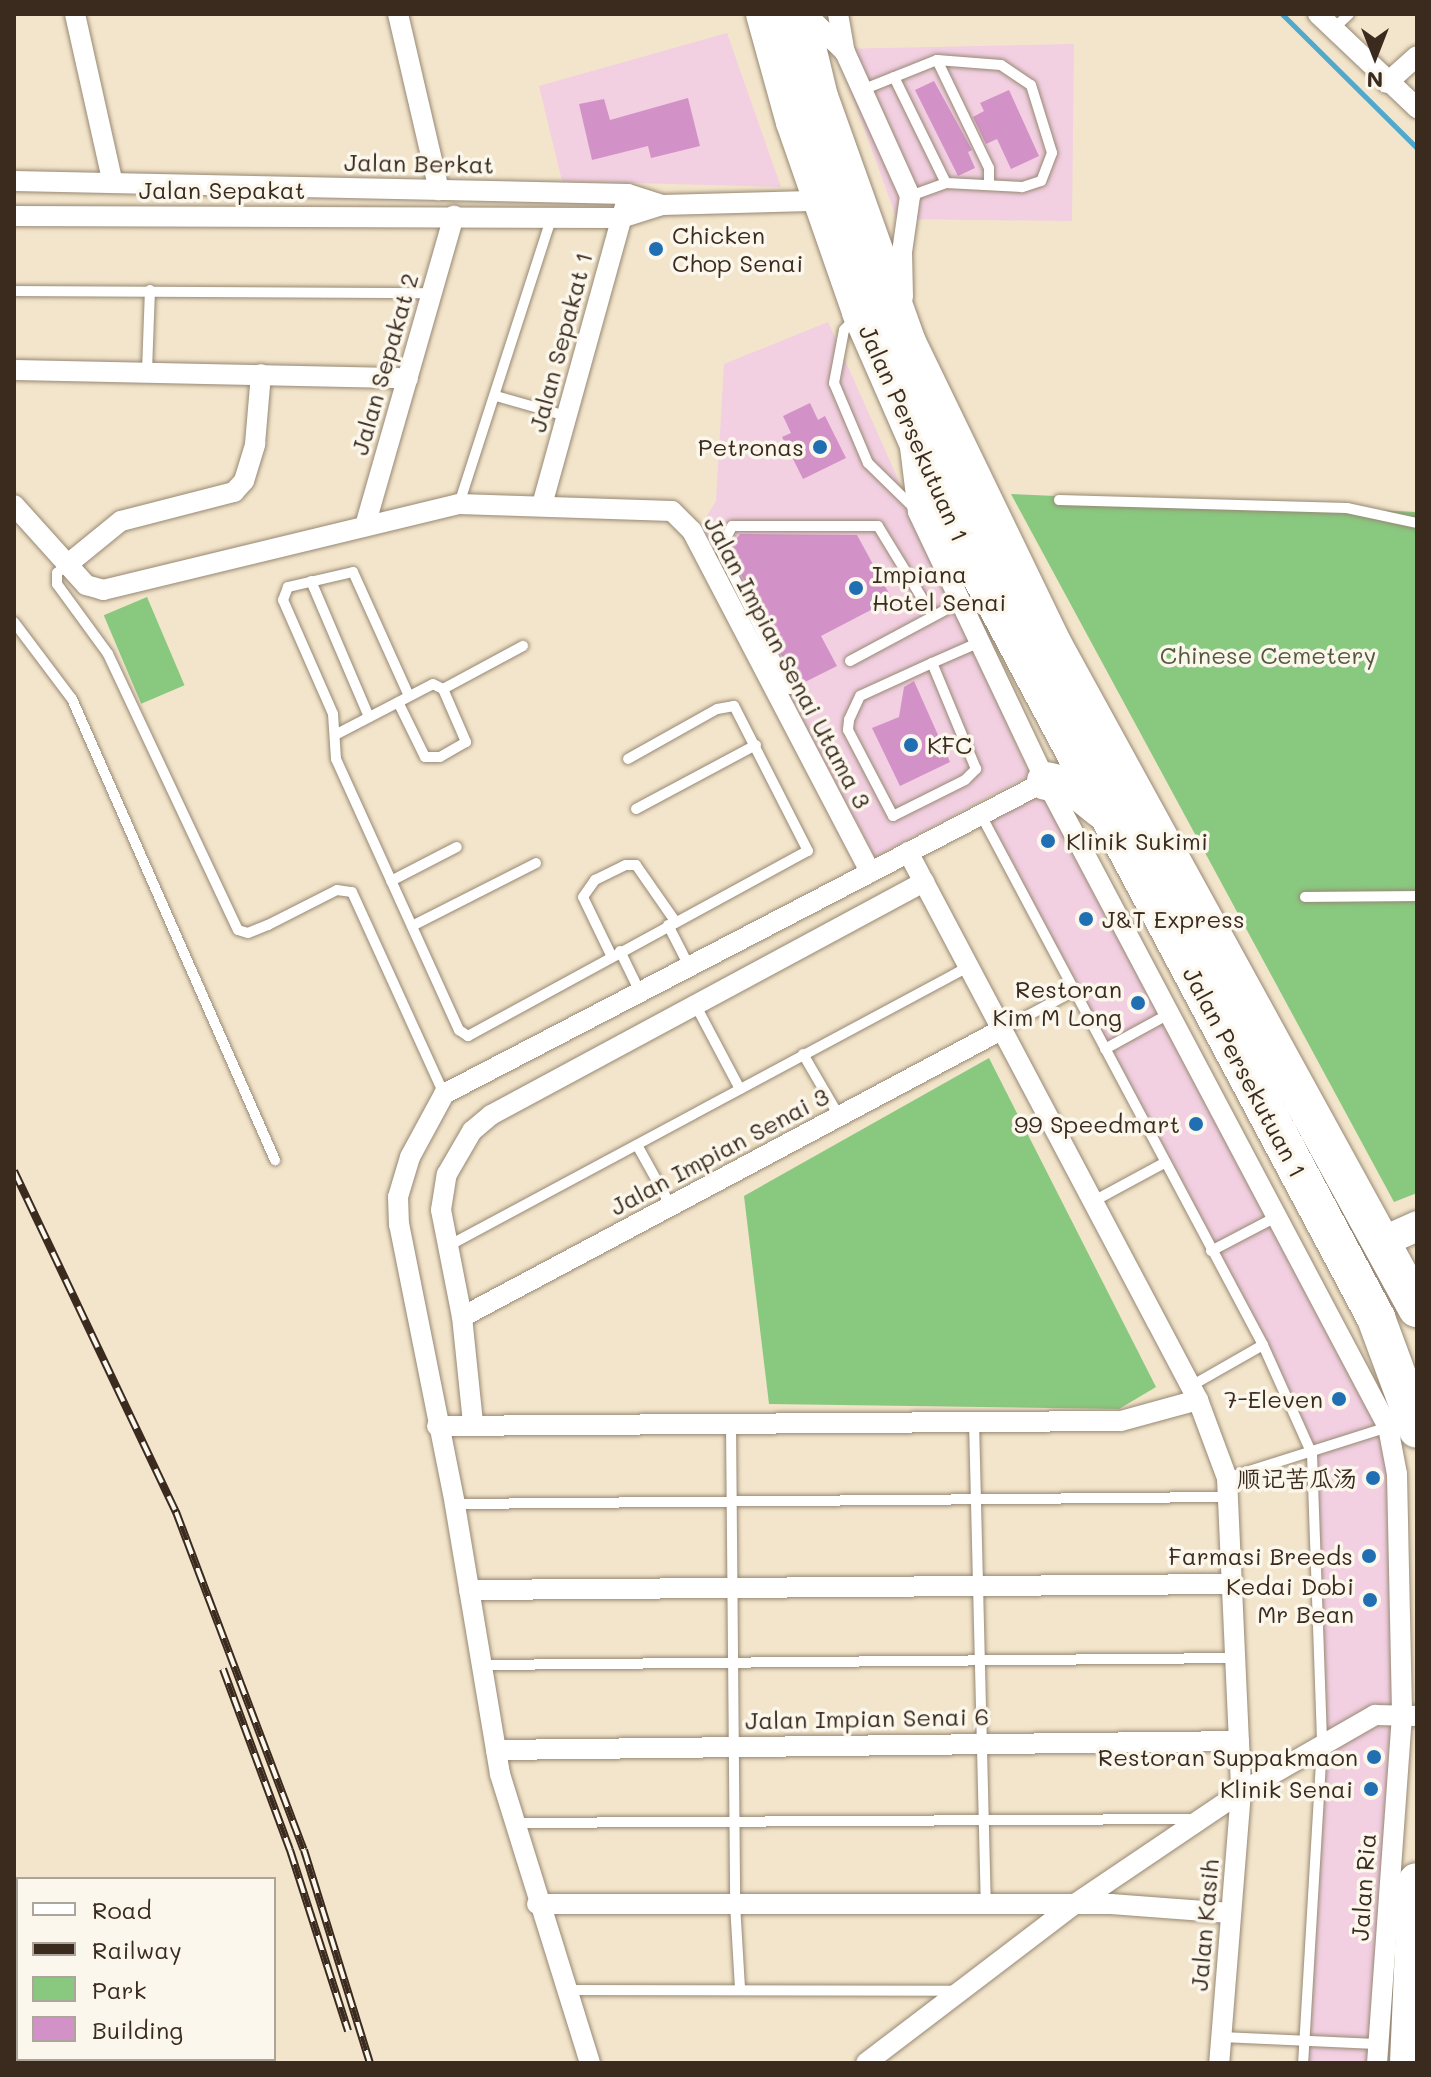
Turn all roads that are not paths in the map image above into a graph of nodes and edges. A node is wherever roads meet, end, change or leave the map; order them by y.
1 (75, 14) edge
2 (398, 14) edge
3 (765, 14) edge
4 (799, 14) edge
5 (806, 14) edge
6 (838, 14) edge
7 (1318, 14) edge
8 (1349, 14) edge
9 (1332, 30) junction
10 (845, 52) junction
11 (1417, 56) edge
12 (937, 60) junction
13 (894, 77) junction
14 (1387, 83) junction
15 (862, 90) junction
16 (1417, 108) edge
17 (112, 180) junction
18 (14, 181) edge
19 (946, 183) junction
20 (989, 185) junction
21 (439, 190) junction
22 (628, 194) junction
23 (910, 196) junction
24 (820, 201) junction
25 (662, 205) junction
26 (553, 215) junction
27 (14, 216) edge
28 (454, 216) junction
29 (621, 218) junction
30 (150, 290) junction
31 (14, 291) edge
32 (432, 293) junction
33 (861, 312) junction
34 (908, 345) junction
35 (14, 370) edge
36 (147, 371) junction
37 (261, 374) junction
38 (408, 378) junction
39 (496, 396) junction
40 (566, 416) junction
41 (909, 420) junction
42 (1059, 500) dead end
43 (459, 504) junction
44 (14, 505) edge
45 (542, 505) junction
46 (918, 512) junction
47 (1417, 523) edge
48 (365, 526) junction
49 (68, 564) junction
50 (311, 581) junction
51 (962, 601) junction
52 (741, 612) junction
53 (933, 616) junction
54 (14, 622) edge
55 (981, 642) junction
56 (523, 646) dead end
57 (850, 661) dead end
58 (932, 663) junction
59 (443, 689) junction
60 (790, 689) dead end
61 (409, 696) junction
62 (398, 702) junction
63 (369, 717) junction
64 (335, 735) junction
65 (756, 745) junction
66 (628, 759) dead end
67 (1046, 781) junction
68 (636, 809) dead end
69 (981, 815) junction
70 (1112, 820) junction
71 (457, 847) dead end
72 (908, 852) junction
73 (536, 863) dead end
74 (870, 872) junction
75 (391, 881) junction
76 (924, 882) junction
77 (1417, 896) edge
78 (1305, 897) dead end
79 (672, 923) junction
80 (412, 926) junction
81 (615, 953) junction
82 (689, 966) junction
83 (968, 967) junction
84 (640, 992) junction
85 (1072, 992) junction
86 (696, 1006) junction
87 (1171, 1013) junction
88 (1001, 1030) junction
89 (1105, 1049) junction
90 (803, 1054) junction
91 (740, 1089) junction
92 (444, 1094) junction
93 (839, 1116) junction
94 (637, 1145) junction
95 (275, 1160) dead end
96 (1164, 1163) junction
97 (1092, 1202) junction
98 (672, 1207) junction
99 (1280, 1215) junction
100 (1400, 1233) edge
101 (447, 1247) junction
102 (1211, 1251) junction
103 (1417, 1308) edge
104 (462, 1317) junction
105 (1263, 1345) junction
106 (1194, 1393) junction
107 (974, 1421) junction
108 (473, 1423) junction
109 (731, 1423) junction
110 (437, 1426) junction
111 (1402, 1428) edge
112 (1312, 1454) junction
113 (1228, 1488) junction
114 (977, 1499) junction
115 (732, 1500) junction
116 (455, 1504) junction
117 (977, 1584) junction
118 (1233, 1584) junction
119 (733, 1586) junction
120 (469, 1590) junction
121 (978, 1658) junction
122 (1236, 1658) junction
123 (735, 1662) junction
124 (482, 1665) junction
125 (1409, 1716) edge
126 (1239, 1741) junction
127 (982, 1743) junction
128 (736, 1745) junction
129 (1322, 1745) junction
130 (496, 1750) junction
131 (1241, 1792) junction
132 (1201, 1819) junction
133 (982, 1820) junction
134 (515, 1823) junction
135 (736, 1824) junction
136 (1417, 1882) edge
137 (537, 1904) junction
138 (735, 1904) junction
139 (1075, 1904) junction
140 (986, 1906) junction
141 (1231, 1913) junction
142 (740, 1989) junction
143 (563, 1990) junction
144 (960, 1992) junction
145 (1221, 2037) junction
146 (1304, 2039) junction
147 (1388, 2057) edge
148 (590, 2063) edge
149 (866, 2063) edge
150 (1219, 2063) edge
151 (1303, 2063) edge

1 - 17 street
2 - 21 street
3 - 24 highway, Jalan Persekutuan 1
4 - 34 highway, Jalan Persekutuan 1
5 - 10 street
6 - 10 street
7 - 9 street
8 - 9 lane
9 - 14 street
10 - 15 street
11 - 14 street
12 - 13 lane
12 - 20 lane
12 - 20 lane
13 - 15 lane
13 - 19 lane
14 - 16 street
15 - 23 street
17 - 18 street, Jalan Berkat
17 - 21 street, Jalan Berkat
19 - 20 lane
19 - 23 lane
21 - 22 street, Jalan Berkat
22 - 25 street, Jalan Berkat
22 - 29 street, Jalan Sepakat 1
23 - 34 street
24 - 25 street, Jalan Berkat
24 - 33 highway, Jalan Persekutuan 1
25 - 29 street
26 - 28 street, Jalan Sepakat
26 - 29 street, Jalan Sepakat
26 - 39 lane
27 - 28 street, Jalan Sepakat
28 - 32 street, Jalan Sepakat 2
29 - 40 street, Jalan Sepakat 1
30 - 31 lane
30 - 32 lane
30 - 36 lane
32 - 38 street, Jalan Sepakat 2
33 - 41 highway, Jalan Persekutuan 1
33 - 46 lane
34 - 100 highway, Jalan Persekutuan 1
35 - 36 street
36 - 37 street
37 - 38 street
37 - 49 street
38 - 48 street, Jalan Sepakat 2
39 - 40 lane
39 - 43 lane
40 - 45 street, Jalan Sepakat 1
41 - 46 street
41 - 70 highway, Jalan Persekutuan 1
42 - 47 lane
43 - 45 street, Jalan Impian Senai Utama 3
43 - 48 street, Jalan Impian Senai Utama 3
44 - 49 street, Jalan Impian Senai Utama 3
45 - 52 street, Jalan Impian Senai Utama 3
46 - 51 street, Jalan Ria
48 - 49 street, Jalan Impian Senai Utama 3
49 - 92 lane
50 - 61 lane
50 - 63 lane
50 - 64 lane
51 - 53 lane
51 - 55 street, Jalan Ria
52 - 53 lane
52 - 60 lane
52 - 74 street, Jalan Impian Senai Utama 3
53 - 57 lane
54 - 95 lane
55 - 58 lane
55 - 67 street, Jalan Ria
56 - 59 lane
58 - 58 lane
59 - 61 lane
59 - 62 lane
61 - 62 lane
62 - 63 lane
63 - 64 lane
64 - 75 lane
65 - 66 lane
65 - 68 lane
65 - 79 lane
67 - 69 street
67 - 70 highway
67 - 87 street, Jalan Ria
69 - 72 street
69 - 85 lane
70 - 111 highway, Jalan Persekutuan 1
71 - 75 lane
72 - 74 street
72 - 76 street, Jalan Kasih
73 - 80 lane
74 - 82 street
75 - 80 lane
76 - 83 street, Jalan Kasih
76 - 86 street
77 - 78 lane
79 - 81 lane
79 - 81 lane
79 - 82 lane
80 - 81 lane
81 - 84 lane
82 - 84 street
83 - 88 street, Jalan Kasih
83 - 90 lane
84 - 92 street
85 - 88 lane
85 - 89 lane
86 - 91 lane
86 - 101 street
87 - 89 lane
87 - 99 street, Jalan Ria
88 - 93 street, Jalan Impian Senai 3
88 - 97 street, Jalan Kasih
89 - 96 lane
90 - 91 lane
90 - 93 lane
91 - 94 lane
92 - 110 street
93 - 98 street, Jalan Impian Senai 3
94 - 98 lane
94 - 101 lane
96 - 97 lane
96 - 102 lane
97 - 106 street, Jalan Kasih
98 - 104 street, Jalan Impian Senai 3
99 - 102 lane
99 - 111 street, Jalan Ria
100 - 103 highway, Jalan Persekutuan 1
101 - 104 street
102 - 105 lane
104 - 108 street
105 - 106 lane
105 - 112 lane
106 - 107 street
106 - 113 street, Jalan Kasih
107 - 109 street
107 - 114 lane
108 - 109 street
108 - 110 street
109 - 115 lane
110 - 116 street
111 - 112 lane
111 - 125 street, Jalan Ria
112 - 113 lane
112 - 129 lane
113 - 114 lane
113 - 118 street, Jalan Kasih
114 - 115 lane
114 - 117 lane
115 - 116 lane
115 - 119 lane
116 - 120 street
117 - 118 street
117 - 119 street
117 - 121 lane
118 - 122 street, Jalan Kasih
119 - 120 street
119 - 123 lane
120 - 124 street
121 - 122 lane
121 - 123 lane
121 - 127 lane
122 - 126 street, Jalan Kasih
123 - 124 lane
123 - 128 lane
124 - 130 street
125 - 129 street
125 - 147 street, Jalan Ria
126 - 127 street, Jalan Impian Senai 6
126 - 131 street, Jalan Kasih
127 - 128 street, Jalan Impian Senai 6
127 - 133 lane
128 - 130 street, Jalan Impian Senai 6
128 - 135 lane
129 - 131 street
129 - 146 lane
130 - 134 street
131 - 132 street
131 - 141 street, Jalan Kasih
132 - 133 lane
132 - 139 street
133 - 135 lane
133 - 140 lane
134 - 135 lane
134 - 137 street
135 - 138 lane
136 - 147 highway
137 - 138 street
137 - 143 street
138 - 140 street
138 - 142 lane
139 - 140 street
139 - 141 street
139 - 144 street
141 - 145 street, Jalan Kasih
142 - 143 lane
142 - 144 lane
143 - 148 street
144 - 149 street
145 - 146 lane
145 - 150 street, Jalan Kasih
146 - 147 lane
146 - 151 lane

